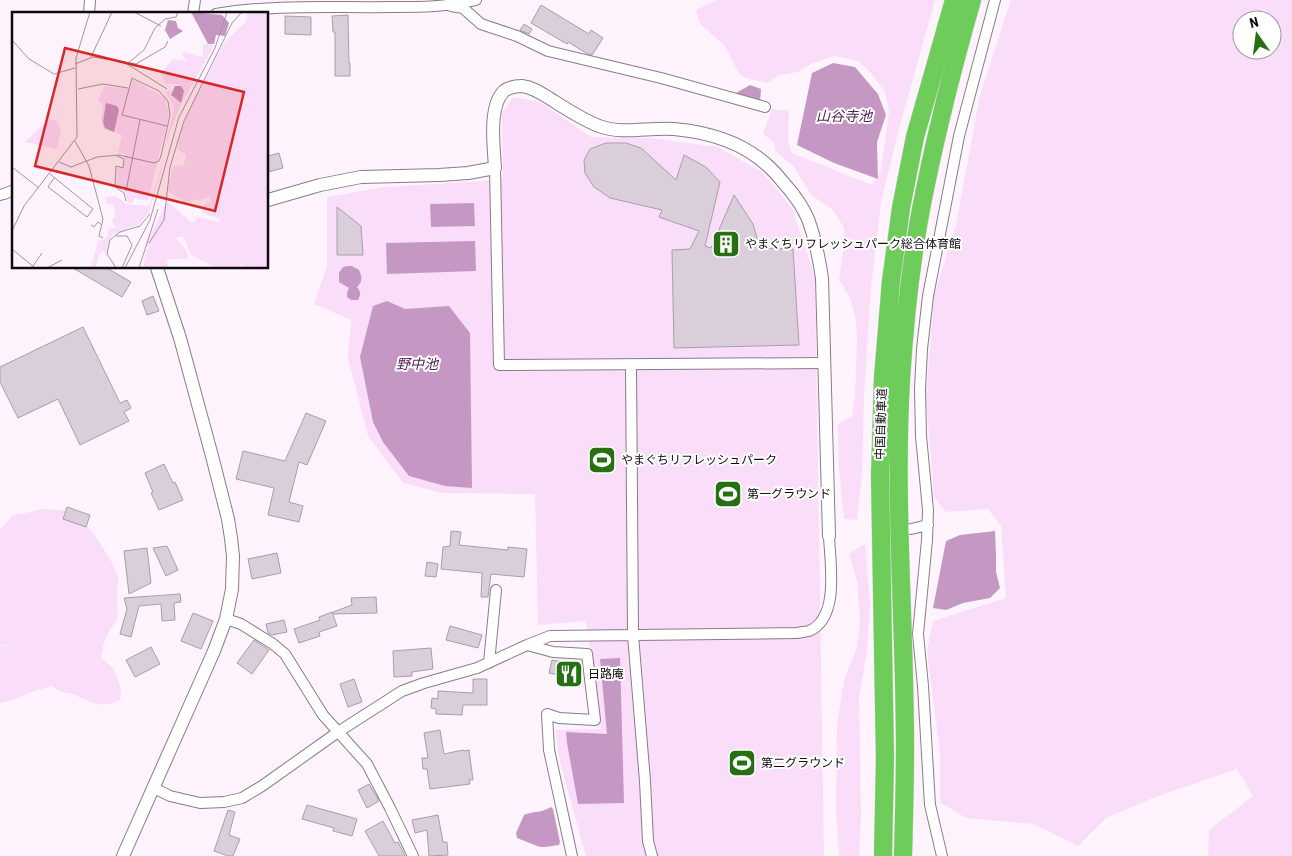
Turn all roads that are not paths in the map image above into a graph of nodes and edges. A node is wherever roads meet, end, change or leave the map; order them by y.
1 (476, 0) edge
2 (954, 0) edge
3 (972, 0) edge
4 (995, 0) edge
5 (453, 3) edge
6 (227, 12) edge
7 (765, 106) dead end
8 (495, 168) junction
9 (12, 191) edge
10 (0, 195) edge
11 (269, 200) edge
12 (157, 269) edge
13 (824, 363) junction
14 (631, 365) junction
15 (928, 525) junction
16 (911, 529) dead end
17 (829, 536) joint
18 (496, 590) dead end
19 (226, 619) junction
20 (633, 635) junction
21 (527, 645) junction
22 (489, 663) junction
23 (338, 732) junction
24 (154, 788) junction
25 (124, 856) edge
26 (414, 856) edge
27 (572, 856) edge
28 (652, 856) edge
29 (881, 856) edge
30 (903, 856) edge
31 (942, 856) edge

1 - 5 street
2 - 29 highway, 中国自動車道
3 - 30 highway, 中国自動車道
4 - 15 street
5 - 6 street
5 - 7 street
8 - 11 street
8 - 13 street
8 - 14 street
9 - 10 street
12 - 19 street
13 - 14 street
13 - 17 street
14 - 20 street
15 - 16 street
15 - 31 street
17 - 20 street
18 - 22 street
19 - 23 street
19 - 24 street
20 - 21 street
20 - 28 street
21 - 22 street
21 - 27 street
22 - 23 street
23 - 24 street
23 - 26 street
24 - 25 street

